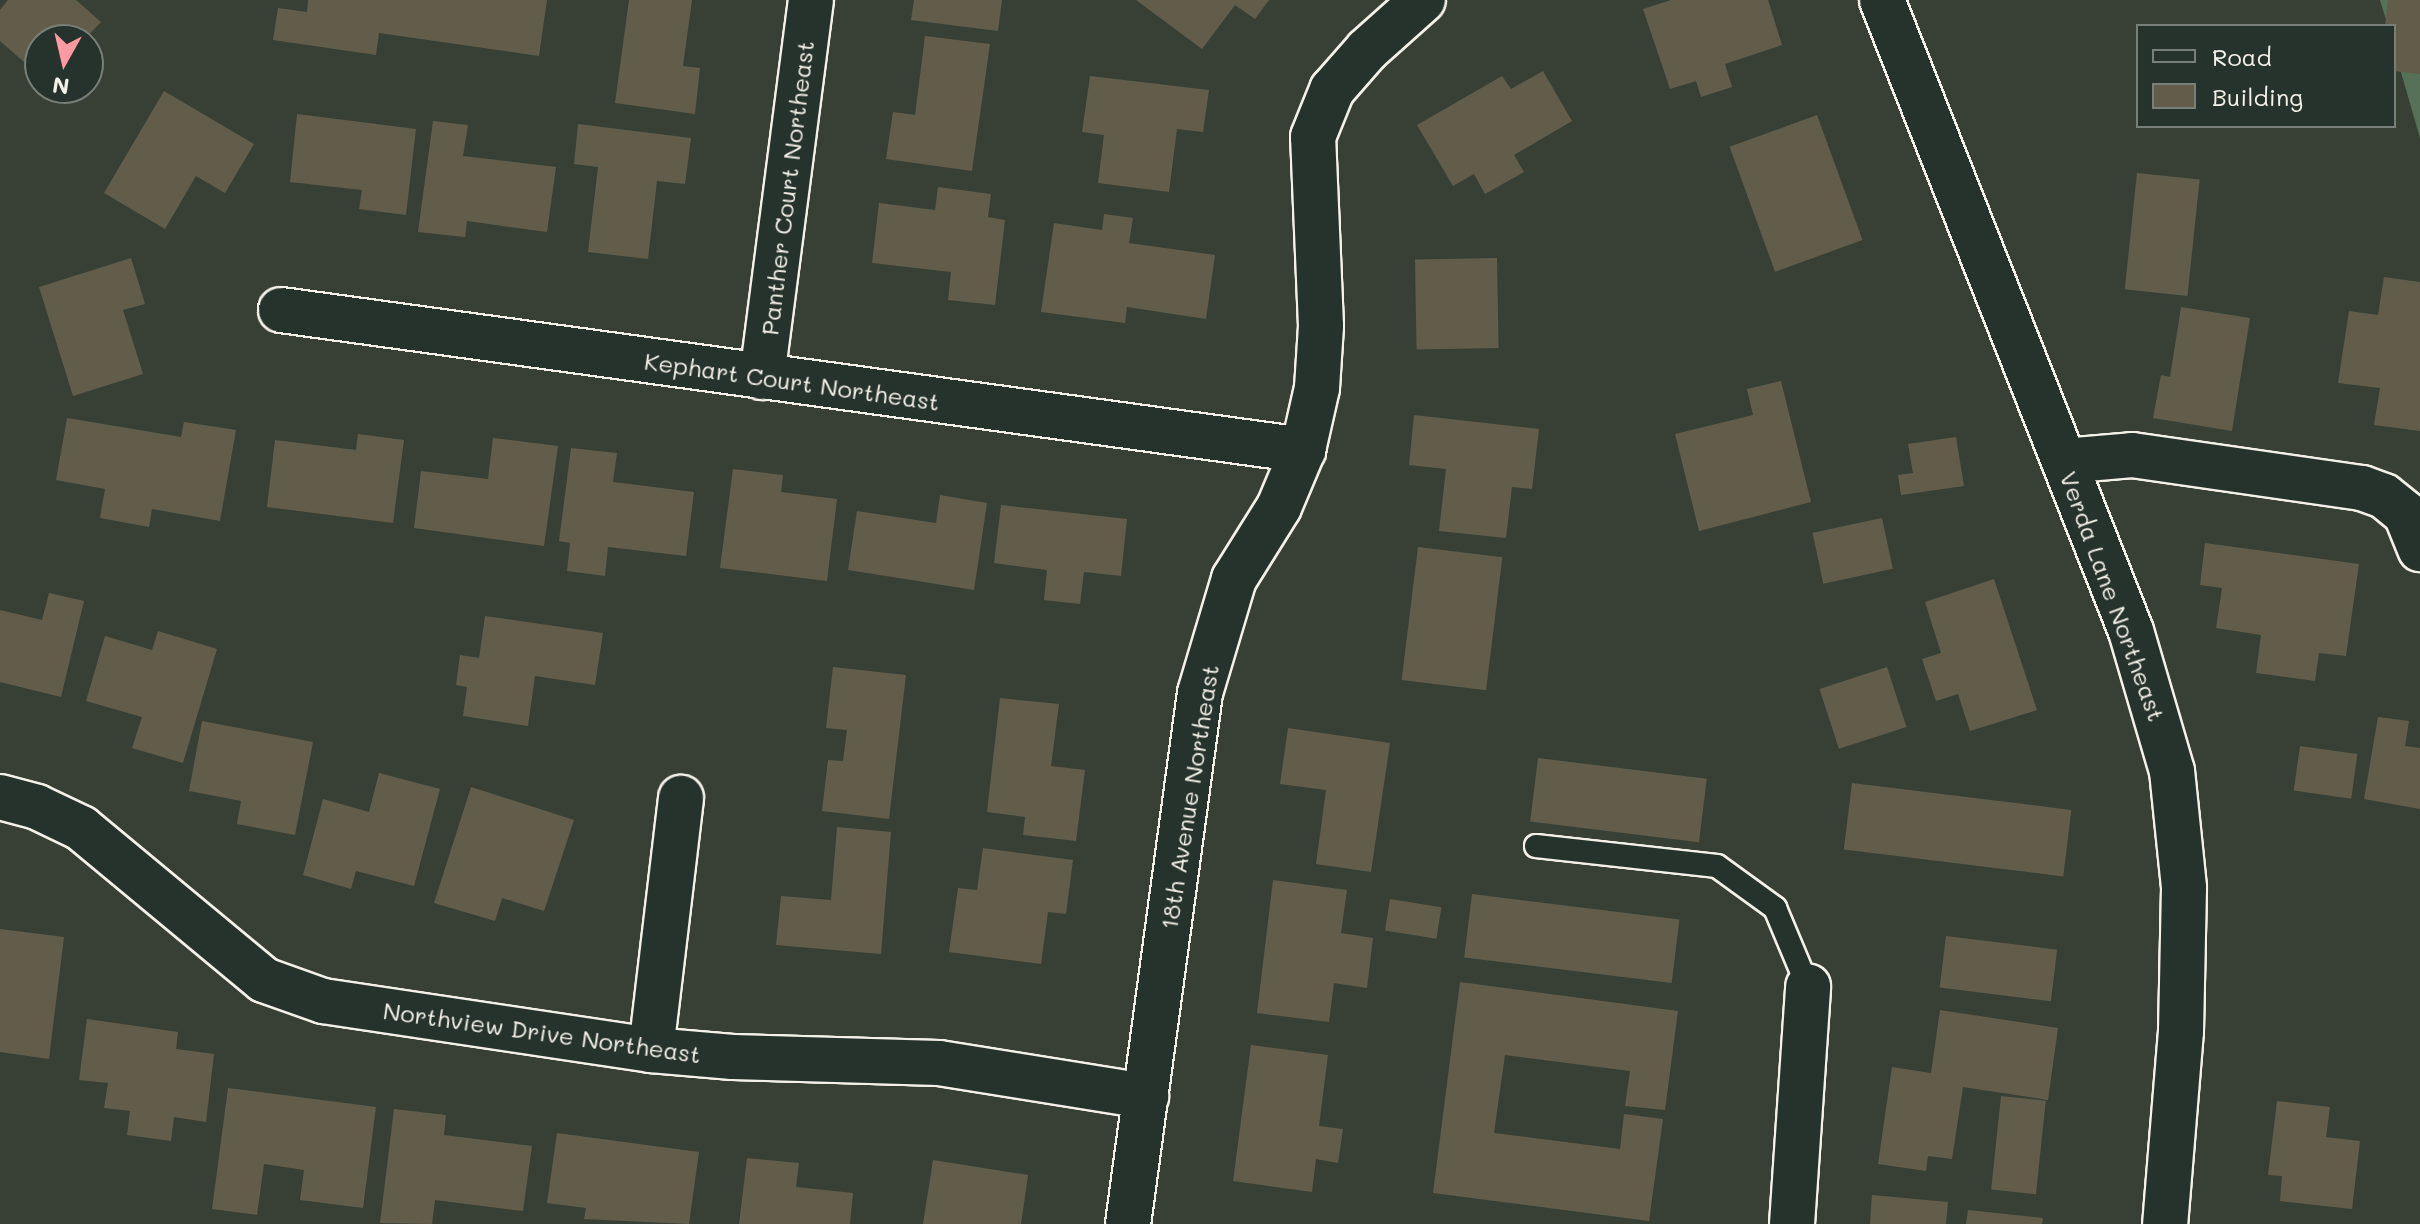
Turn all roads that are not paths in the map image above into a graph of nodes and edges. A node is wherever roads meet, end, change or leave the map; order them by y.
1 (811, 0) edge
2 (1423, 0) edge
3 (1882, 0) edge
4 (281, 310) dead end
5 (762, 377) junction
6 (1303, 450) junction
7 (2064, 461) junction
8 (2420, 549) edge
9 (0, 797) edge
10 (681, 798) dead end
11 (1536, 846) dead end
12 (1808, 987) joint
13 (651, 1050) junction
14 (1146, 1096) junction
15 (1128, 1224) edge
16 (1792, 1224) edge
17 (2165, 1224) edge

1 - 5 street, Panther Court Northeast
2 - 6 street, 18th Avenue Northeast
3 - 7 street, Verda Lane Northeast
4 - 5 street, Kephart Court Northeast
5 - 6 street, Kephart Court Northeast
6 - 14 street, 18th Avenue Northeast
7 - 8 street
7 - 17 street, Verda Lane Northeast
9 - 13 street, Northview Drive Northeast
10 - 13 street
11 - 12 lane
12 - 16 street
13 - 14 street, Northview Drive Northeast
14 - 15 street, 18th Avenue Northeast

